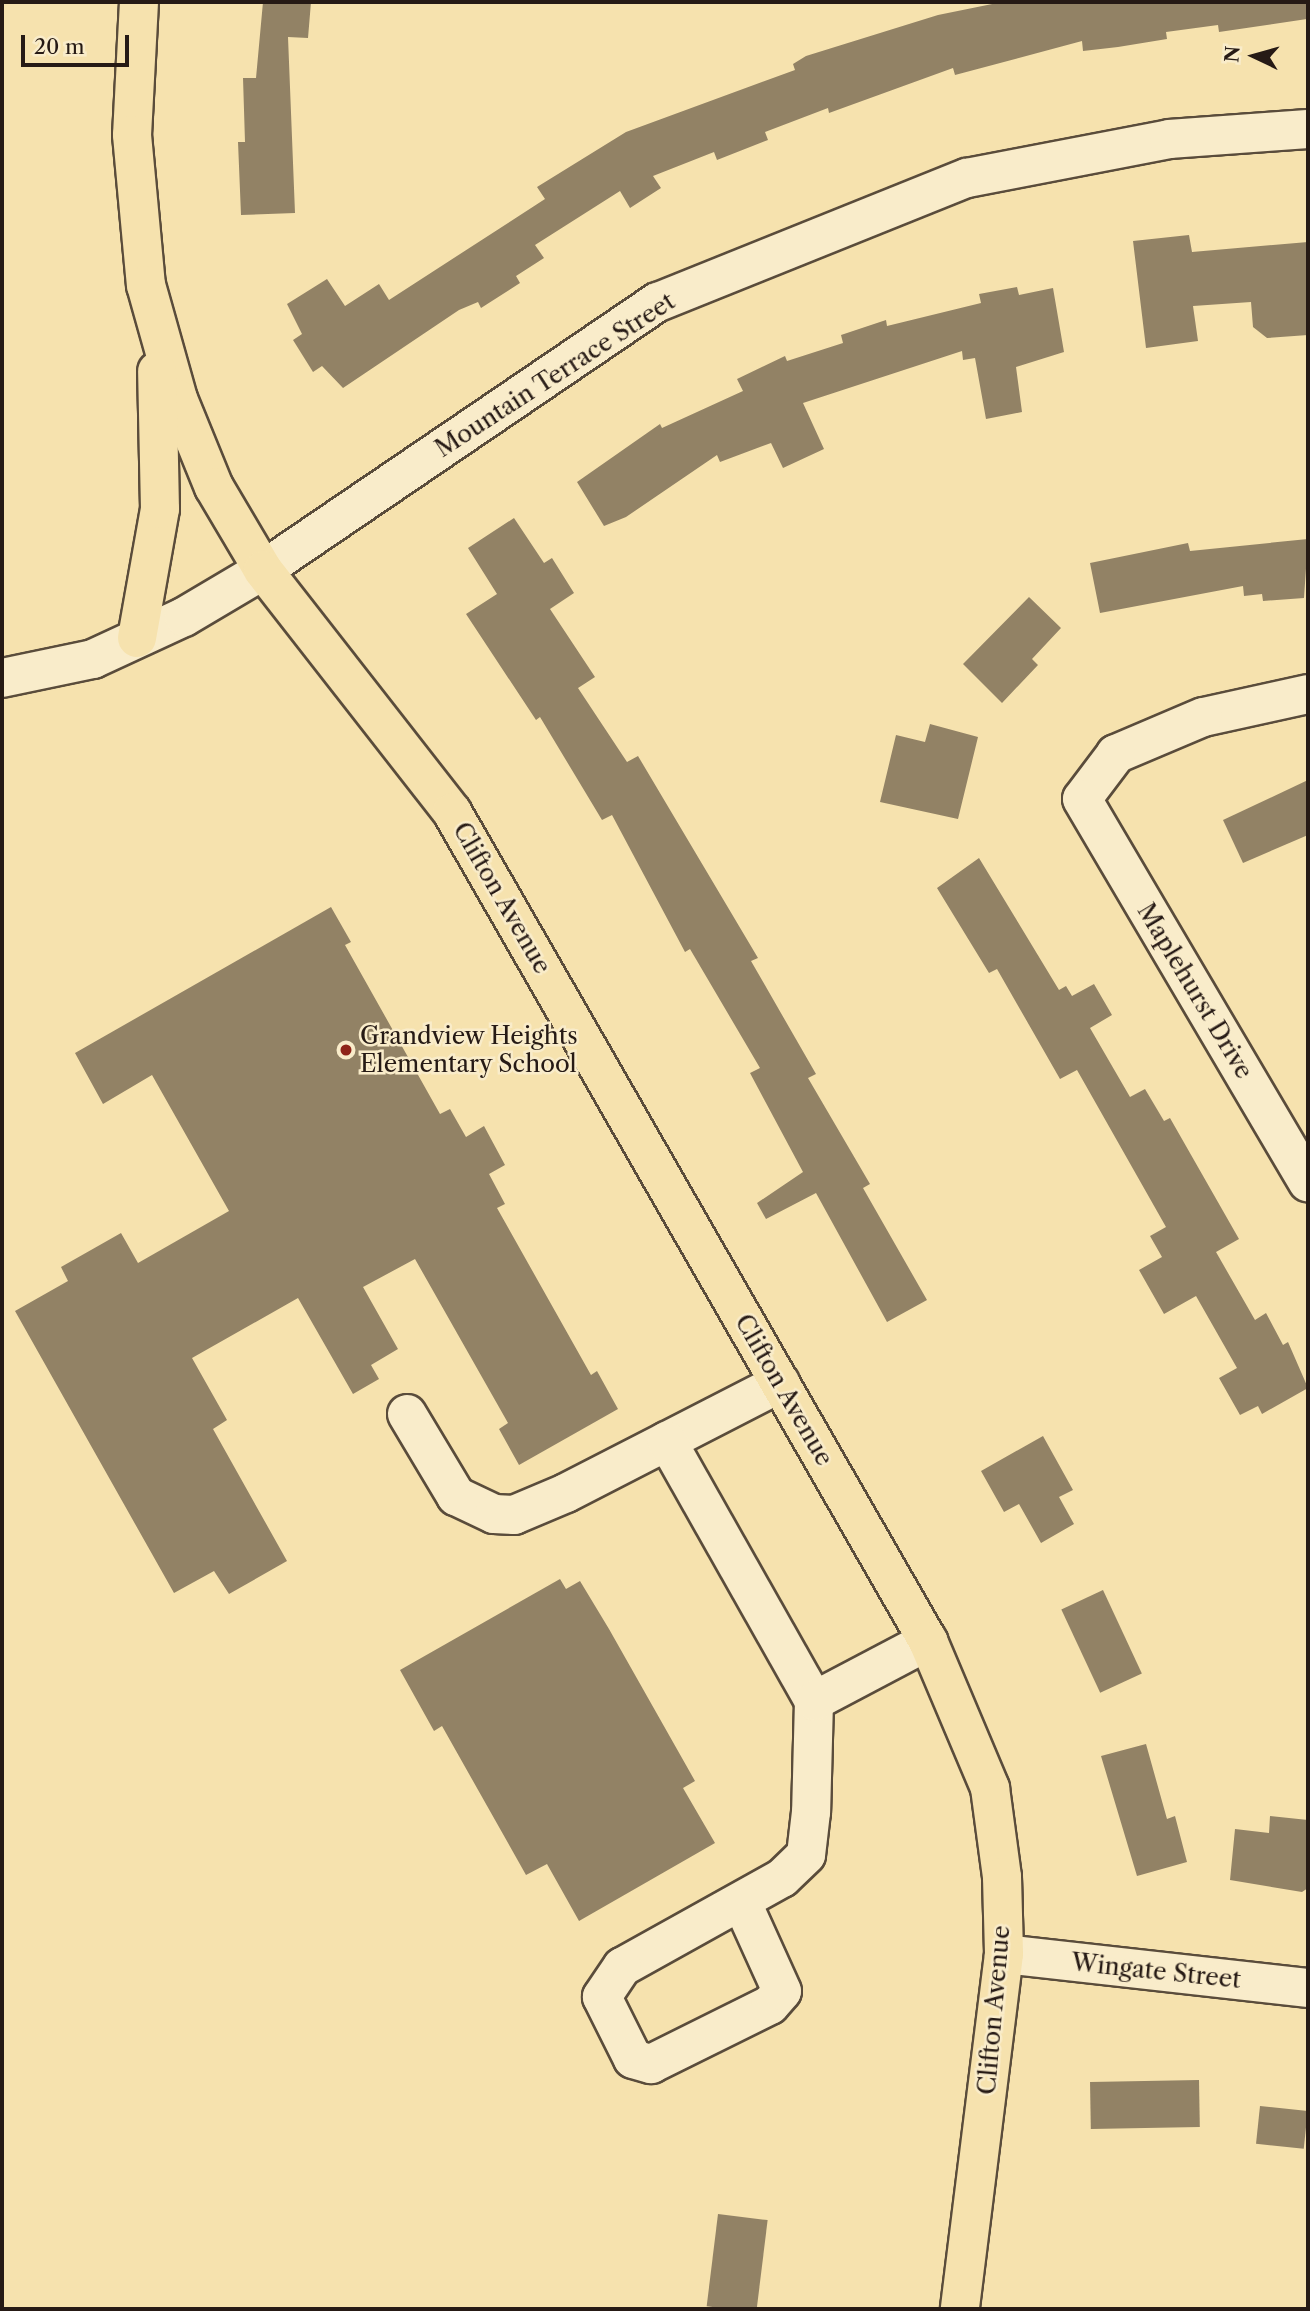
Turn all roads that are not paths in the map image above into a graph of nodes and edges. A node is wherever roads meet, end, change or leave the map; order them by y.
1 (139, 2) edge
2 (1308, 129) edge
3 (156, 323) junction
4 (263, 570) junction
5 (137, 638) junction
6 (2, 678) edge
7 (1308, 694) edge
8 (1308, 1182) edge
9 (780, 1383) junction
10 (407, 1414) dead end
11 (667, 1441) junction
12 (928, 1641) junction
13 (814, 1701) junction
14 (742, 1903) junction
15 (1004, 1954) junction
16 (1308, 1988) edge
17 (960, 2309) edge

1 - 3 main road
2 - 4 street, Mountain Terrace Street
3 - 4 main road, Clifton Avenue
3 - 5 main road
4 - 5 street, Mountain Terrace Street
4 - 9 main road, Clifton Avenue
5 - 6 street, Mountain Terrace Street
7 - 8 street, Maplehurst Drive
9 - 11 street
9 - 12 main road, Clifton Avenue
10 - 11 street
11 - 13 street
12 - 13 street
12 - 15 main road, Clifton Avenue
13 - 14 street
14 - 14 street
15 - 16 street, Wingate Street
15 - 17 main road, Clifton Avenue

